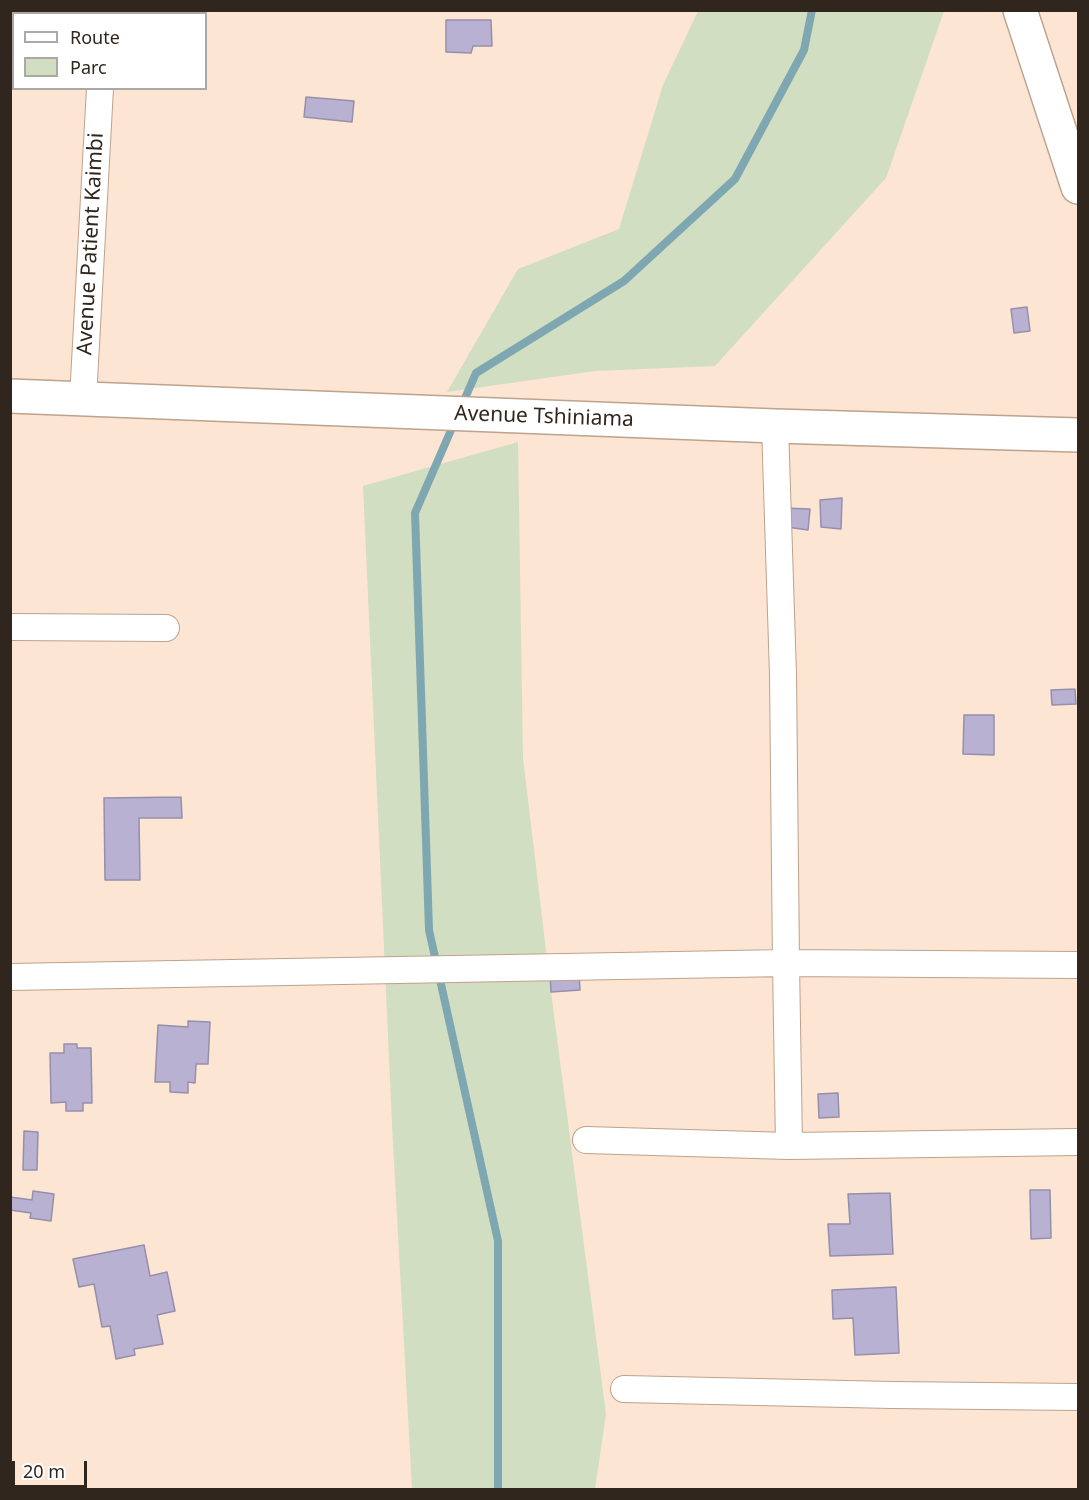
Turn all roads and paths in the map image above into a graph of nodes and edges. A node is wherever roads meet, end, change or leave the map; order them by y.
1 (1020, 10) edge
2 (100, 90) edge
3 (1078, 187) edge
4 (10, 396) edge
5 (83, 399) junction
6 (775, 426) junction
7 (1078, 435) edge
8 (10, 627) edge
9 (166, 628) dead end
10 (786, 963) junction
11 (1078, 965) edge
12 (10, 977) edge
13 (586, 1140) dead end
14 (1078, 1142) edge
15 (789, 1146) junction
16 (624, 1389) dead end
17 (1078, 1397) edge

1 - 3 street
2 - 5 street, Avenue Patient Kaimbi
4 - 5 street, Avenue Tshiniama
5 - 6 street, Avenue Tshiniama
6 - 7 street, Avenue Tshiniama
6 - 10 street
8 - 9 street
10 - 11 street
10 - 12 street
10 - 15 street
13 - 15 street
14 - 15 street
16 - 17 street

